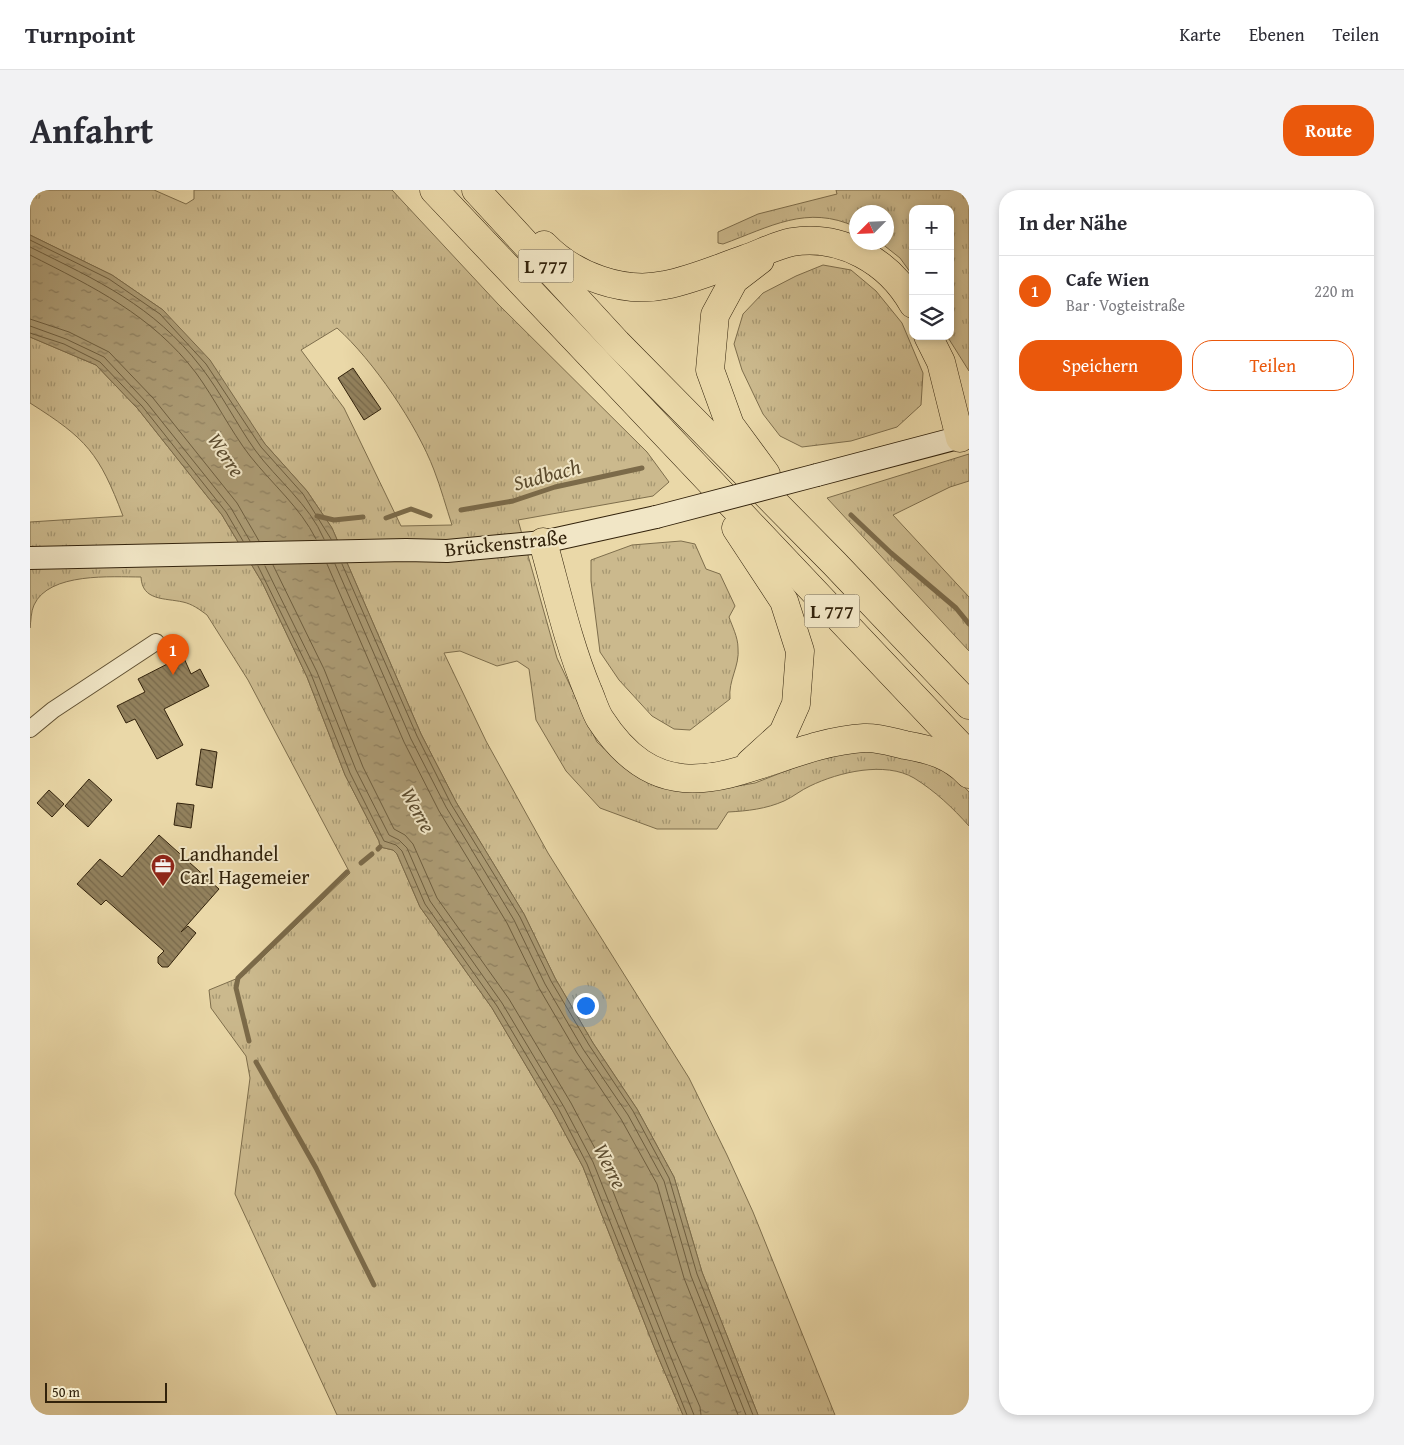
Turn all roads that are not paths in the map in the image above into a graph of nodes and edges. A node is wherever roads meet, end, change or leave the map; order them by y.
1 (434, 190) edge
2 (476, 190) edge
3 (491, 190) edge
4 (791, 242) junction
5 (909, 299) edge
6 (930, 340) edge
7 (965, 436) edge
8 (695, 467) junction
9 (543, 542) junction
10 (30, 558) edge
11 (860, 590) junction
12 (156, 642) dead end
13 (969, 705) edge
14 (30, 729) edge
15 (969, 755) edge
16 (739, 772) junction
17 (969, 774) edge

1 - 8 highway, L 777
2 - 11 highway, L 777
3 - 4 highway, L 777
4 - 5 highway, L 777
4 - 11 highway
6 - 7 highway
7 - 9 main road, Brückenstraße, bridge
8 - 15 highway, L 777
8 - 16 highway
9 - 10 main road, Brückenstraße
9 - 16 highway
11 - 13 highway, L 777
12 - 14 street
16 - 17 highway

